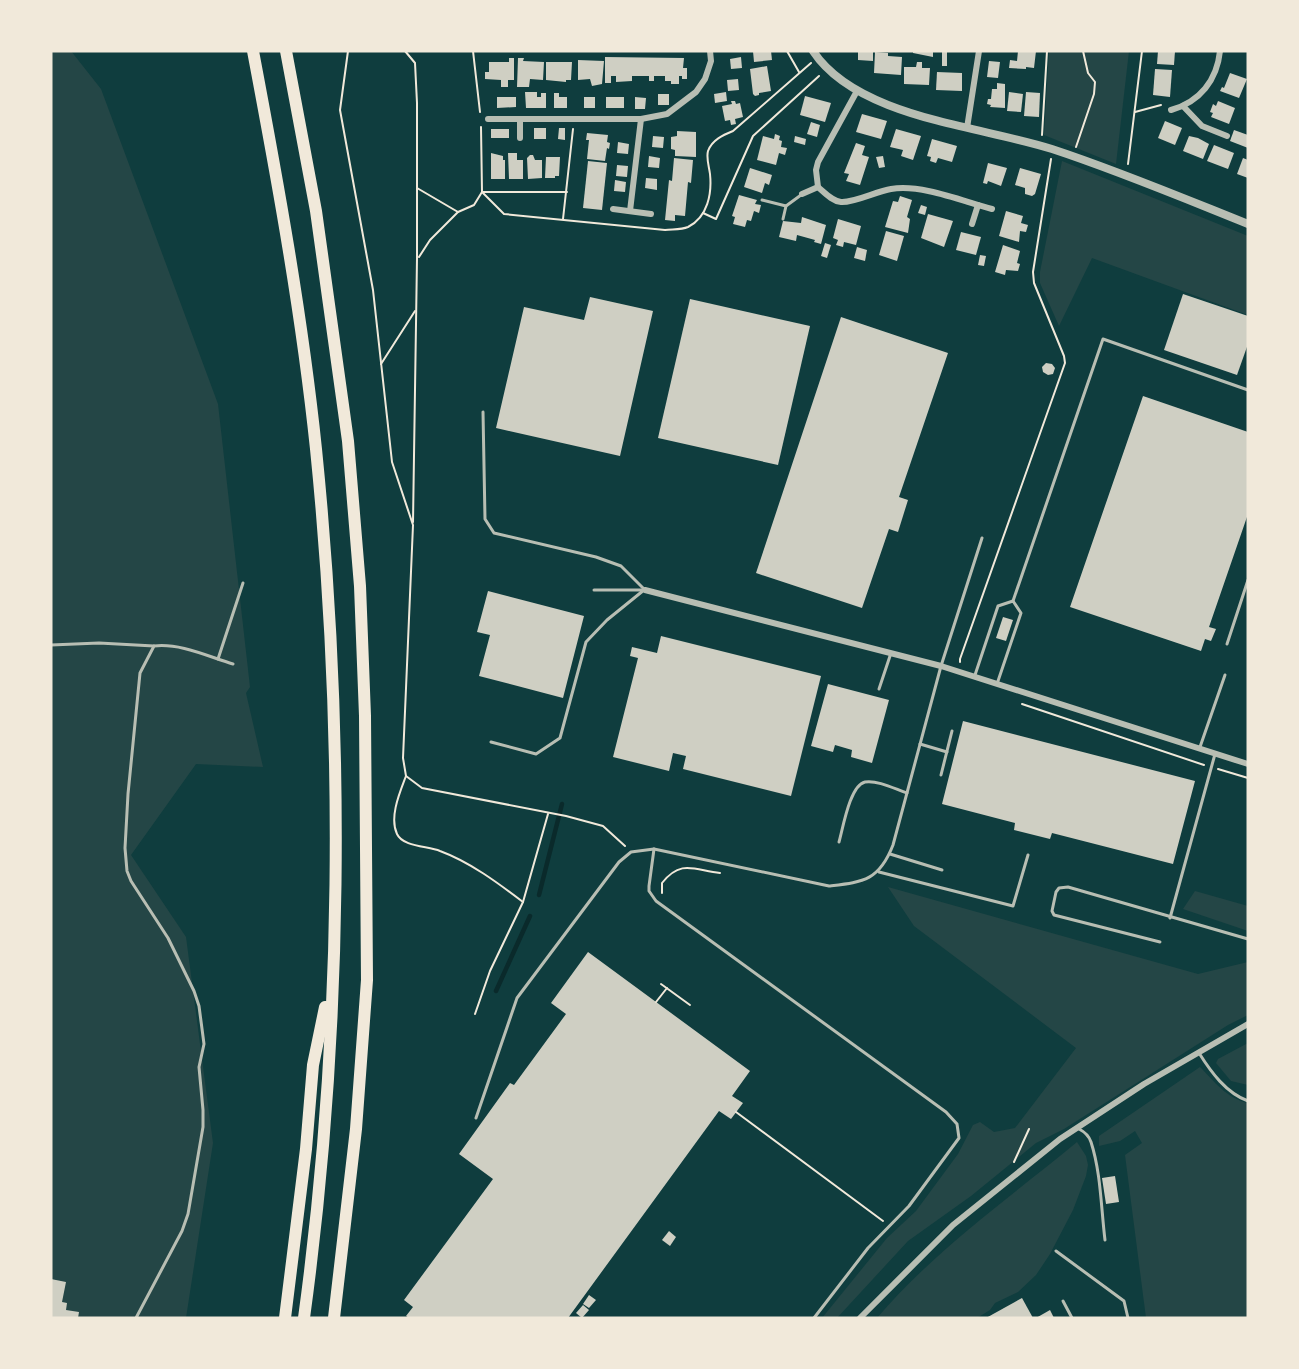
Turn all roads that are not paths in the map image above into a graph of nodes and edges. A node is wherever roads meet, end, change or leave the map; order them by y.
1 (253, 51) edge
2 (286, 51) edge
3 (710, 51) edge
4 (813, 51) edge
5 (979, 51) edge
6 (1220, 51) edge
7 (857, 91) junction
8 (1183, 106) junction
9 (1171, 110) road end
10 (489, 119) dead end
11 (520, 119) junction
12 (641, 119) junction
13 (967, 128) junction
14 (1227, 136) dead end
15 (520, 138) dead end
16 (818, 187) junction
17 (802, 194) joint
18 (762, 200) dead end
19 (978, 205) junction
20 (786, 207) junction
21 (613, 209) dead end
22 (992, 209) dead end
23 (630, 211) junction
24 (651, 214) dead end
25 (783, 219) dead end
26 (972, 224) dead end
27 (1248, 224) edge
28 (1248, 390) edge
29 (483, 412) dead end
30 (982, 538) dead end
31 (1248, 580) edge
32 (243, 583) dead end
33 (594, 590) dead end
34 (645, 590) junction
35 (1013, 601) junction
36 (1227, 644) dead end
37 (51, 645) edge
38 (154, 646) junction
39 (891, 653) junction
40 (218, 659) junction
41 (232, 664) dead end
42 (940, 666) junction
43 (1225, 675) dead end
44 (974, 677) junction
45 (997, 684) junction
46 (879, 689) dead end
47 (952, 731) dead end
48 (491, 742) dead end
49 (920, 744) junction
50 (1199, 749) junction
51 (947, 752) junction
52 (1215, 753) junction
53 (1248, 764) edge
54 (941, 775) dead end
55 (907, 793) junction
56 (839, 842) dead end
57 (654, 849) junction
58 (890, 854) junction
59 (1028, 855) dead end
60 (942, 870) dead end
61 (879, 872) junction
62 (1170, 918) junction
63 (1248, 939) edge
64 (1160, 942) dead end
65 (333, 968) junction
66 (1248, 1024) edge
67 (1199, 1052) junction
68 (1248, 1101) edge
69 (476, 1118) dead end
70 (1078, 1128) junction
71 (1105, 1239) dead end
72 (1056, 1251) dead end
73 (1063, 1301) dead end
74 (136, 1318) edge
75 (285, 1318) edge
76 (304, 1318) edge
77 (334, 1318) edge
78 (814, 1318) edge
79 (860, 1318) edge
80 (1072, 1318) edge
81 (1128, 1318) edge

1 - 65 highway
2 - 77 highway
3 - 12 street
4 - 7 street
5 - 13 street
6 - 8 street
7 - 13 street
7 - 16 street
8 - 9 street
8 - 14 street
10 - 11 street
11 - 12 street
11 - 15 street
12 - 23 street
13 - 27 street
16 - 17 street
16 - 19 street
17 - 20 lane
18 - 20 lane
19 - 22 street
19 - 26 street
20 - 25 lane
21 - 23 street
23 - 24 street
28 - 35 lane
29 - 34 lane
30 - 42 lane
31 - 36 lane
32 - 40 lane
33 - 34 lane
34 - 39 street
34 - 48 lane
35 - 44 lane
35 - 45 lane
37 - 38 lane
38 - 40 lane
38 - 74 lane
39 - 42 street
39 - 46 lane
40 - 41 lane
42 - 44 street
42 - 49 lane
43 - 50 lane
44 - 45 street
45 - 50 street
47 - 51 lane
49 - 51 lane
49 - 55 lane
50 - 52 street
51 - 54 lane
52 - 53 street
52 - 62 lane
55 - 56 lane
55 - 58 lane
57 - 61 lane
57 - 69 lane
57 - 78 lane
58 - 60 lane
58 - 61 lane
59 - 61 lane
62 - 63 lane
62 - 64 lane
65 - 75 highway
65 - 76 highway
66 - 67 street
67 - 68 lane
67 - 70 street
70 - 71 lane
70 - 79 street
72 - 81 lane
73 - 80 lane

